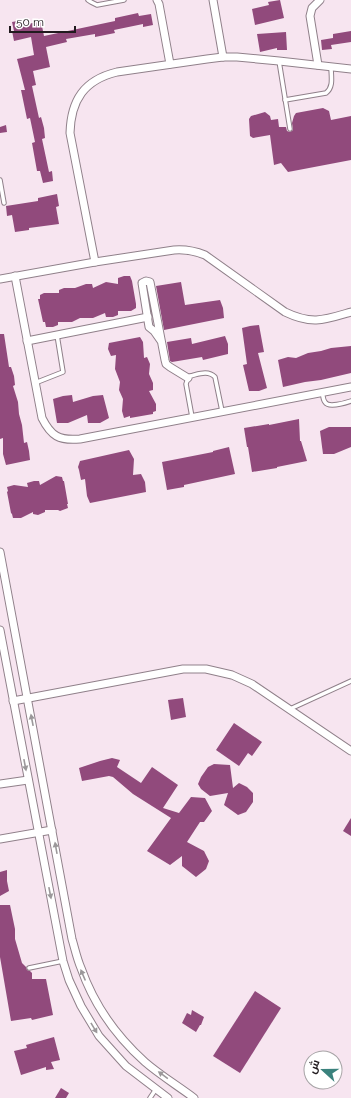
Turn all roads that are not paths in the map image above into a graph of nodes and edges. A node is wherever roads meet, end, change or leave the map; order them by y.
1 (88, 0) edge
2 (124, 0) edge
3 (157, 0) edge
4 (213, 0) edge
5 (320, 0) edge
6 (223, 57) junction
7 (279, 61) junction
8 (170, 64) junction
9 (318, 65) junction
10 (331, 67) junction
11 (351, 69) edge
12 (286, 100) junction
13 (290, 129) dead end
14 (0, 180) edge
15 (4, 202) dead end
16 (95, 262) junction
17 (15, 276) junction
18 (0, 279) edge
19 (154, 307) junction
20 (146, 308) junction
21 (351, 312) edge
22 (148, 317) junction
23 (57, 335) junction
24 (27, 341) junction
25 (161, 341) junction
26 (188, 378) junction
27 (35, 383) junction
28 (351, 387) edge
29 (322, 392) junction
30 (351, 401) edge
31 (222, 411) junction
32 (192, 417) junction
33 (0, 552) edge
34 (0, 630) edge
35 (351, 681) edge
36 (27, 698) junction
37 (13, 701) junction
38 (290, 710) junction
39 (351, 752) edge
40 (28, 780) junction
41 (0, 784) edge
42 (52, 830) junction
43 (38, 833) junction
44 (0, 839) edge
45 (63, 961) junction
46 (29, 968) dead end
47 (156, 1089) junction
48 (150, 1098) edge
49 (168, 1098) edge
50 (194, 1098) edge

1 - 2 lane
3 - 8 street
4 - 6 street
5 - 9 street
6 - 7 street
6 - 8 street
7 - 9 street
7 - 12 lane
8 - 16 street
9 - 10 street
10 - 11 street
10 - 12 lane
12 - 13 lane
14 - 15 lane
16 - 17 street
16 - 21 street
17 - 18 street
17 - 24 street
19 - 20 street
19 - 20 street
19 - 25 street
20 - 22 street
22 - 23 street
22 - 25 street
23 - 24 street
23 - 27 lane
24 - 27 street
25 - 26 street
26 - 31 lane
26 - 32 lane
27 - 32 street
28 - 29 street
29 - 30 lane
29 - 31 street
31 - 32 street
33 - 36 street
34 - 37 street
35 - 38 lane
36 - 37 street
36 - 38 street
42 -> 36 street
37 -> 40 street
38 - 39 street
40 - 41 street
40 - 43 street
42 - 43 street
50 -> 42 street
43 - 44 street
43 -> 45 street
45 - 46 lane
45 -> 47 street
47 - 48 lane
47 - 49 street

